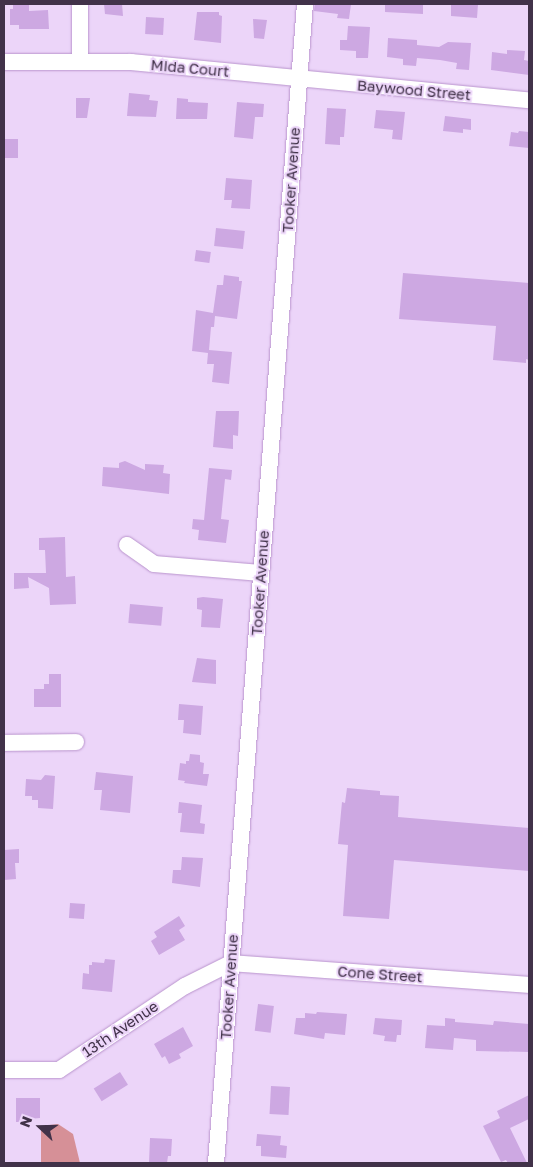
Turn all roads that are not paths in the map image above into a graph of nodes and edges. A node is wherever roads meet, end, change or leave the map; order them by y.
1 (80, 4) edge
2 (305, 4) edge
3 (4, 62) edge
4 (80, 62) junction
5 (299, 80) junction
6 (529, 100) edge
7 (127, 545) dead end
8 (261, 573) junction
9 (76, 742) dead end
10 (4, 743) edge
11 (231, 963) junction
12 (529, 985) edge
13 (4, 1070) edge
14 (216, 1163) edge

1 - 4 street
2 - 5 street, Tooker Avenue
3 - 4 street, Mida Court
4 - 5 street, Mida Court
5 - 6 street, Baywood Street
5 - 8 street, Tooker Avenue
7 - 8 street
8 - 11 street, Tooker Avenue
9 - 10 street
11 - 12 street, Cone Street
11 - 13 street, 13th Avenue
11 - 14 street, Tooker Avenue

